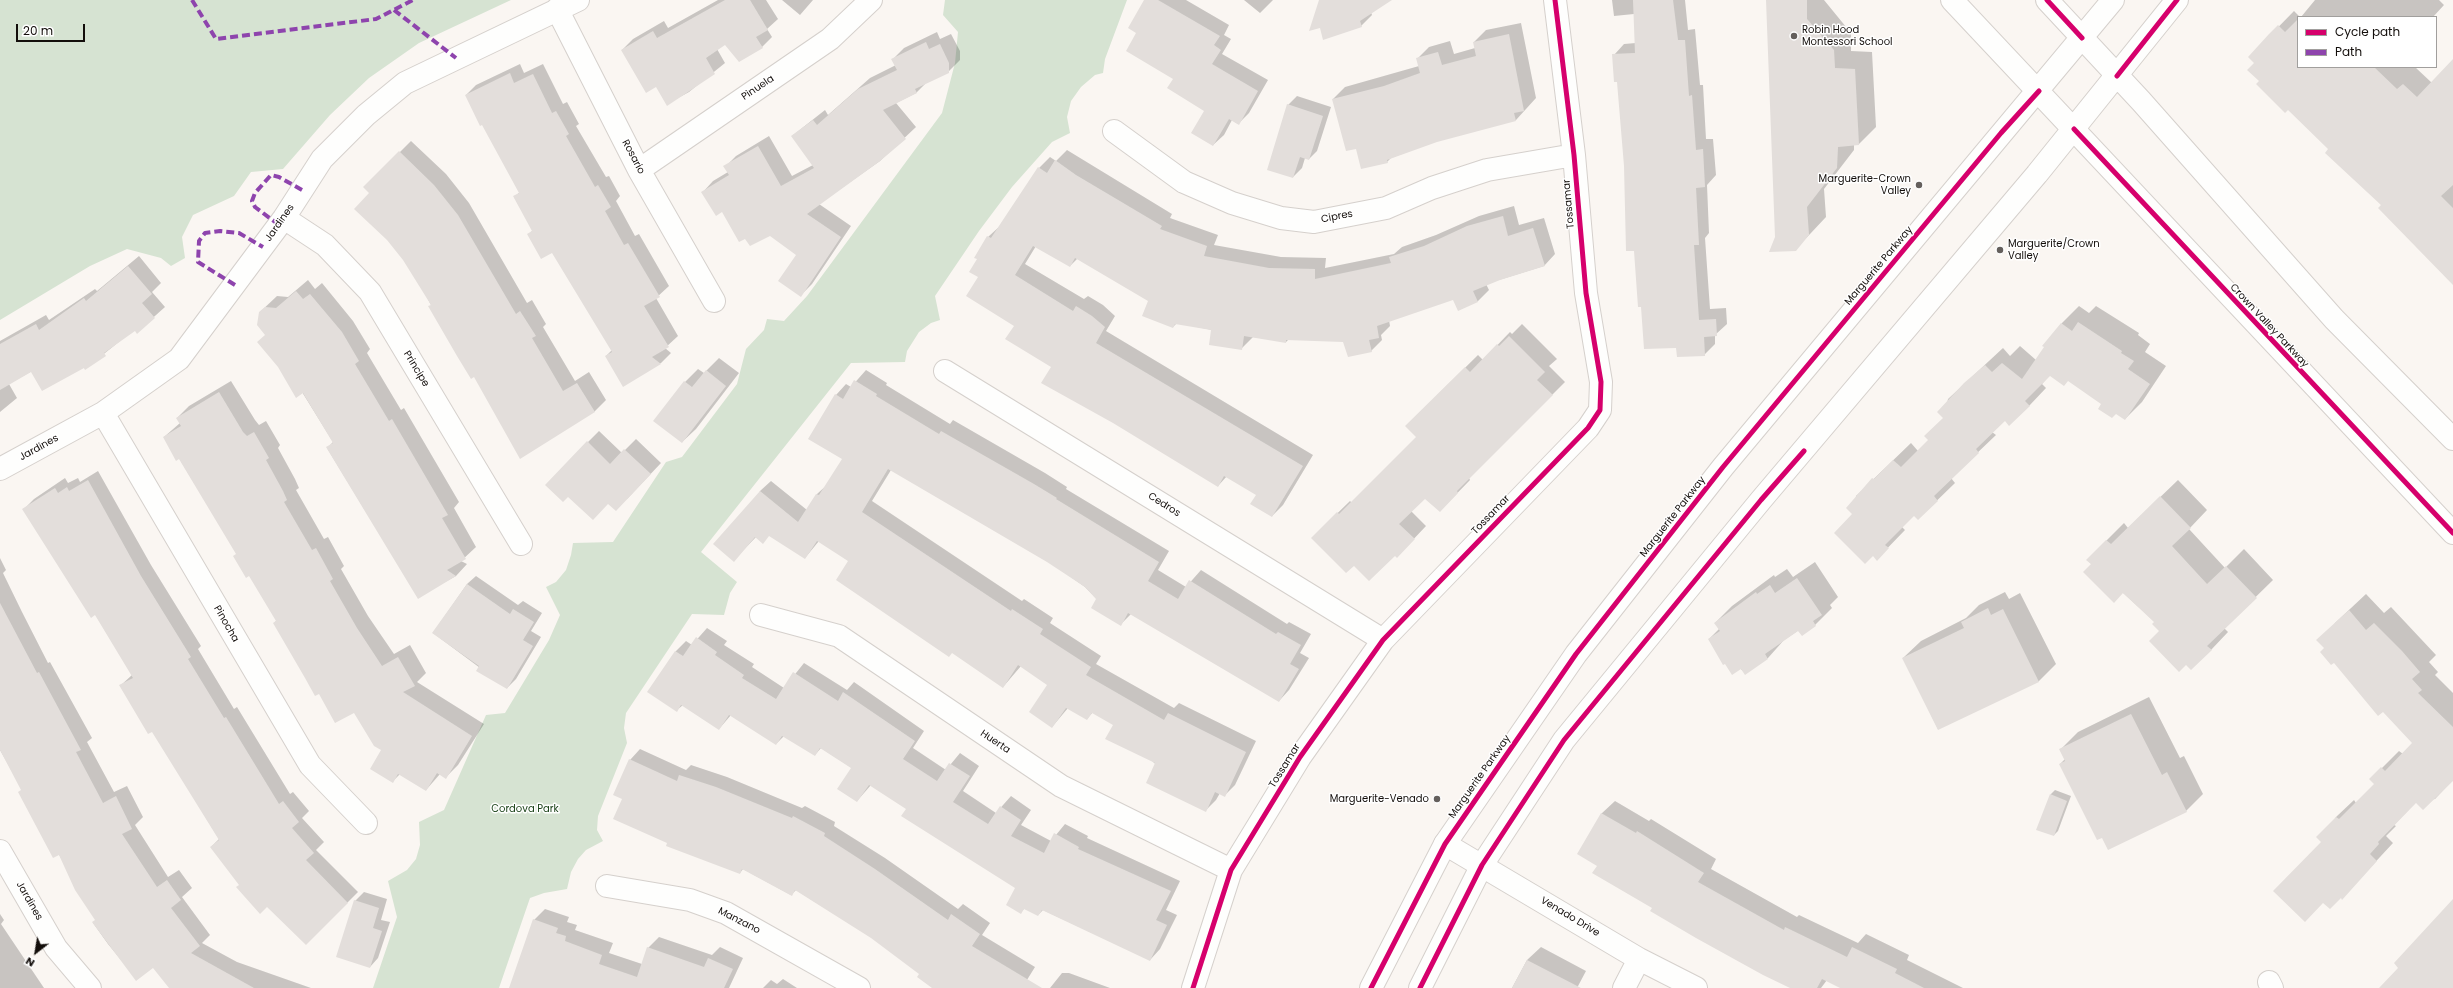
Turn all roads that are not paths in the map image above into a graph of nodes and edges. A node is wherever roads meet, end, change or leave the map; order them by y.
1 (578, 0) edge
2 (871, 0) edge
3 (1555, 0) edge
4 (1952, 0) edge
5 (2047, 0) edge
6 (2113, 0) edge
7 (2177, 0) edge
8 (556, 9) junction
9 (2082, 38) junction
10 (2117, 76) junction
11 (2039, 91) junction
12 (2074, 129) junction
13 (1114, 132) dead end
14 (1574, 155) junction
15 (639, 170) junction
16 (284, 218) junction
17 (714, 301) dead end
18 (945, 371) dead end
19 (103, 413) junction
20 (2453, 438) edge
21 (0, 469) edge
22 (2453, 533) edge
23 (521, 544) dead end
24 (761, 615) dead end
25 (1383, 640) junction
26 (366, 823) dead end
27 (1445, 844) junction
28 (0, 851) edge
29 (1482, 865) junction
30 (1231, 870) junction
31 (607, 886) dead end
32 (1639, 959) junction
33 (90, 988) edge
34 (859, 988) edge
35 (1193, 988) edge
36 (1371, 988) edge
37 (1420, 988) edge
38 (1624, 988) edge
39 (1696, 988) edge

1 - 8 street, Jardines
2 - 15 street, Pinuela
3 - 14 street, Tossamar
4 - 11 street, Crown Valley Parkway
5 - 9 street
6 - 9 street, Marguerite Parkway
7 - 10 street
8 - 15 street, Rosario
8 - 16 street, Jardines
9 - 10 street
9 - 11 street, Marguerite Parkway
10 - 12 street
10 - 20 street
11 - 12 street, Crown Valley Parkway
11 - 27 street, Marguerite Parkway
12 - 22 street, Crown Valley Parkway
12 - 29 street
13 - 14 street, Cipres
14 - 25 street, Tossamar
15 - 17 street, Rosario
16 - 19 street, Jardines
16 - 23 street, Principe
18 - 25 street, Cedros
19 - 21 street, Jardines
19 - 26 street, Pinocha
24 - 30 street, Huerta
25 - 30 street, Tossamar
27 - 29 street, Venado Drive
27 - 36 street, Marguerite Parkway
28 - 33 street, Jardines
29 - 32 street, Venado Drive
29 - 37 street
30 - 35 street, Tossamar
31 - 34 street, Manzano
32 - 38 street
32 - 39 street, Venado Drive

